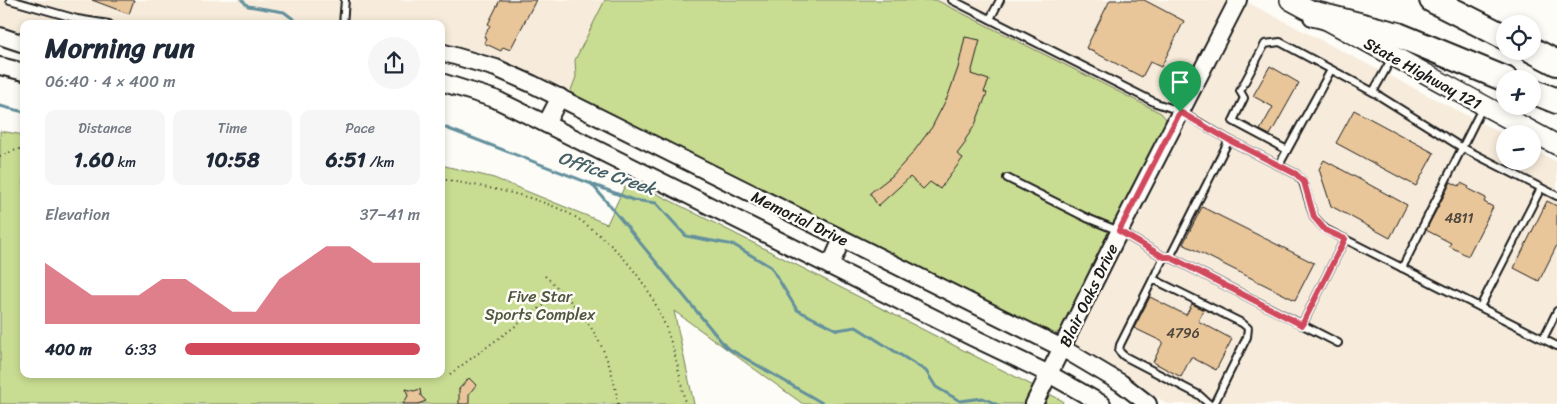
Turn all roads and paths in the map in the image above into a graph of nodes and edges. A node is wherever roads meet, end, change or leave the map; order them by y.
1 (10, 0) edge
2 (345, 0) edge
3 (952, 0) edge
4 (1000, 0) edge
5 (1238, 0) edge
6 (1290, 0) edge
7 (1432, 0) edge
8 (1315, 14) junction
9 (990, 19) junction
10 (83, 20) edge
11 (343, 20) edge
12 (1496, 32) edge
13 (0, 36) edge
14 (20, 43) edge
15 (445, 53) edge
16 (1541, 55) edge
17 (1394, 56) junction
18 (1557, 63) edge
19 (0, 66) edge
20 (1331, 70) junction
21 (20, 71) edge
22 (1496, 75) edge
23 (445, 83) edge
24 (1373, 92) junction
25 (1541, 95) edge
26 (560, 97) junction
27 (1557, 101) edge
28 (1483, 106) junction
29 (1180, 112) junction
30 (546, 124) junction
31 (1229, 140) junction
32 (1557, 144) edge
33 (1461, 147) junction
34 (20, 148) edge
35 (1288, 150) junction
36 (0, 156) edge
37 (1280, 165) junction
38 (1007, 178) dead end
39 (445, 180) edge
40 (1541, 188) junction
41 (1557, 196) edge
42 (1119, 231) junction
43 (842, 239) junction
44 (1345, 239) junction
45 (1167, 257) junction
46 (830, 266) junction
47 (1402, 268) junction
48 (544, 276) dead end
49 (1153, 279) junction
50 (562, 292) junction
51 (1480, 307) junction
52 (1557, 312) edge
53 (1302, 325) junction
54 (1544, 339) junction
55 (1338, 343) dead end
56 (1557, 346) edge
57 (1062, 348) junction
58 (450, 374) dead end
59 (1050, 374) junction
60 (618, 404) edge
61 (685, 404) edge
62 (1034, 404) edge
63 (1102, 404) edge
64 (1148, 404) edge
65 (1209, 404) edge
66 (1214, 404) edge

1 - 10 lane
2 - 11 lane
3 - 9 lane
4 - 9 lane
5 - 29 street, Blair Oaks Drive
6 - 8 main road, State Highway 121
7 - 12 highway
8 - 17 main road, State Highway 121
8 - 22 highway
9 - 29 lane
13 - 14 street
15 - 26 street, Memorial Drive
16 - 18 highway
17 - 24 lane
17 - 28 main road, State Highway 121
19 - 21 street
20 - 24 lane
20 - 35 lane
20 - 35 lane
23 - 30 street, Memorial Drive
24 - 33 lane
25 - 27 highway
26 - 30 street
26 - 43 street, Memorial Drive
28 - 32 main road, State Highway 121
28 - 33 lane
29 - 31 lane
29 - 42 street, Blair Oaks Drive
30 - 46 street, Memorial Drive
31 - 37 lane
31 - 45 lane
33 - 40 lane
33 - 47 lane
34 - 36 path
35 - 37 lane
37 - 44 lane
38 - 42 lane
39 - 61 path
40 - 41 lane
40 - 51 lane
42 - 45 lane
42 - 57 street, Blair Oaks Drive
43 - 46 street
43 - 57 street, Memorial Drive
44 - 47 lane
44 - 53 lane
45 - 49 lane
45 - 53 lane
46 - 59 street, Memorial Drive
47 - 51 lane
48 - 50 path
49 - 65 lane
49 - 66 lane
50 - 58 path
50 - 60 path
51 - 54 lane
52 - 54 lane
53 - 55 lane
54 - 56 lane
57 - 59 street, Blair Oaks Drive
57 - 64 street, Memorial Drive
59 - 62 street, Blair Oaks Drive
59 - 63 street, Memorial Drive

